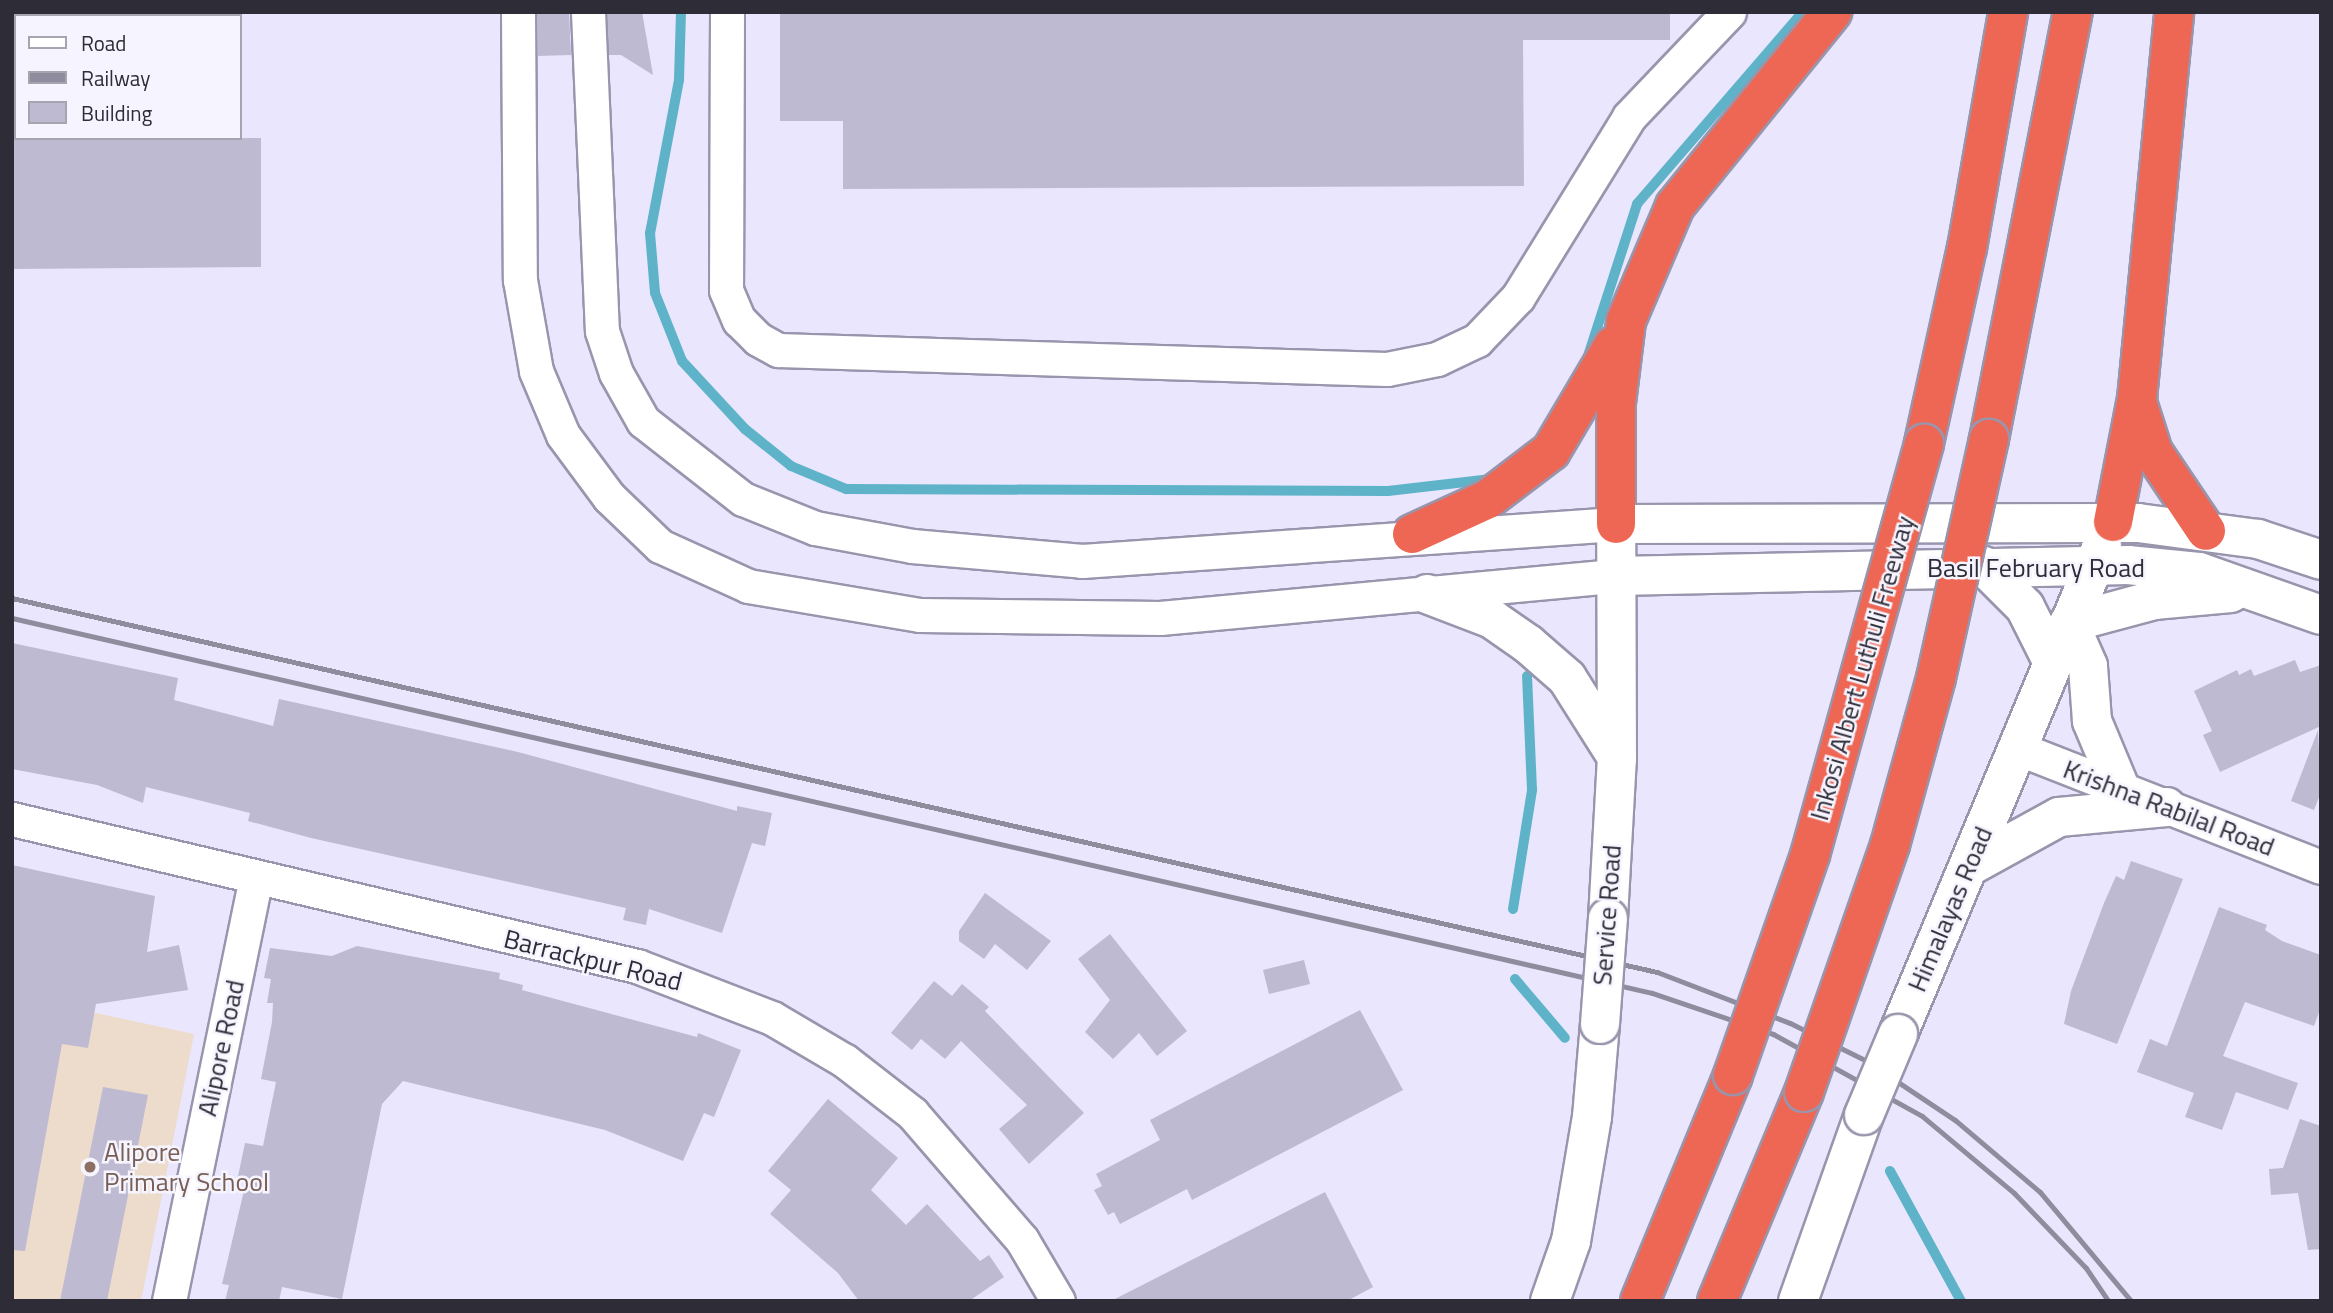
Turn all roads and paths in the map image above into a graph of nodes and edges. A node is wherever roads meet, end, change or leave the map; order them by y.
1 (518, 12) edge
2 (588, 12) edge
3 (727, 12) edge
4 (1729, 12) edge
5 (1832, 12) edge
6 (2008, 12) edge
7 (2073, 12) edge
8 (2174, 12) edge
9 (1626, 321) junction
10 (2137, 399) junction
11 (2113, 522) junction
12 (1616, 524) junction
13 (2206, 531) junction
14 (1412, 534) junction
15 (2321, 536) edge
16 (2258, 539) junction
17 (2321, 560) edge
18 (1984, 566) junction
19 (2093, 566) junction
20 (1618, 576) junction
21 (2257, 591) junction
22 (1427, 594) junction
23 (2321, 615) edge
24 (2069, 623) junction
25 (2053, 663) junction
26 (2017, 748) junction
27 (1617, 759) junction
28 (2120, 788) junction
29 (2167, 807) junction
30 (12, 819) edge
31 (1968, 867) junction
32 (2321, 867) edge
33 (256, 878) junction
34 (169, 1301) edge
35 (1058, 1301) edge
36 (1550, 1301) edge
37 (1640, 1301) edge
38 (1717, 1301) edge
39 (1798, 1301) edge

1 - 22 street
2 - 14 street
3 - 4 street
5 - 9 highway
6 - 37 highway, Inkosi Albert Luthuli Freeway, bridge
7 - 38 highway, bridge
8 - 10 highway
9 - 12 highway
9 - 14 highway
10 - 11 highway
10 - 13 highway
11 - 12 street, Basil February Road
11 - 13 street, Basil February Road
11 - 19 street, Himalayas Road
12 - 14 street
12 - 20 street, Service Road
13 - 16 street, Basil February Road
15 - 16 street
16 - 17 street, Basil February Road
18 - 19 street, Basil February Road
18 - 20 street, Basil February Road
18 - 25 street
19 - 21 street, Basil February Road
19 - 24 street, Himalayas Road
20 - 22 street
20 - 27 street, Service Road
21 - 23 street, Basil February Road
21 - 24 street
22 - 27 street
24 - 25 street, Himalayas Road
24 - 28 street
25 - 26 street, Himalayas Road
26 - 28 street, Krishna Rabilal Road
26 - 31 street, Himalayas Road
27 - 36 street, Service Road, bridge
28 - 29 street, Krishna Rabilal Road
29 - 31 street
29 - 32 street, Krishna Rabilal Road
30 - 33 street, Barrackpur Road
31 - 39 street, Himalayas Road, bridge
33 - 34 street, Alipore Road
33 - 35 street, Barrackpur Road

